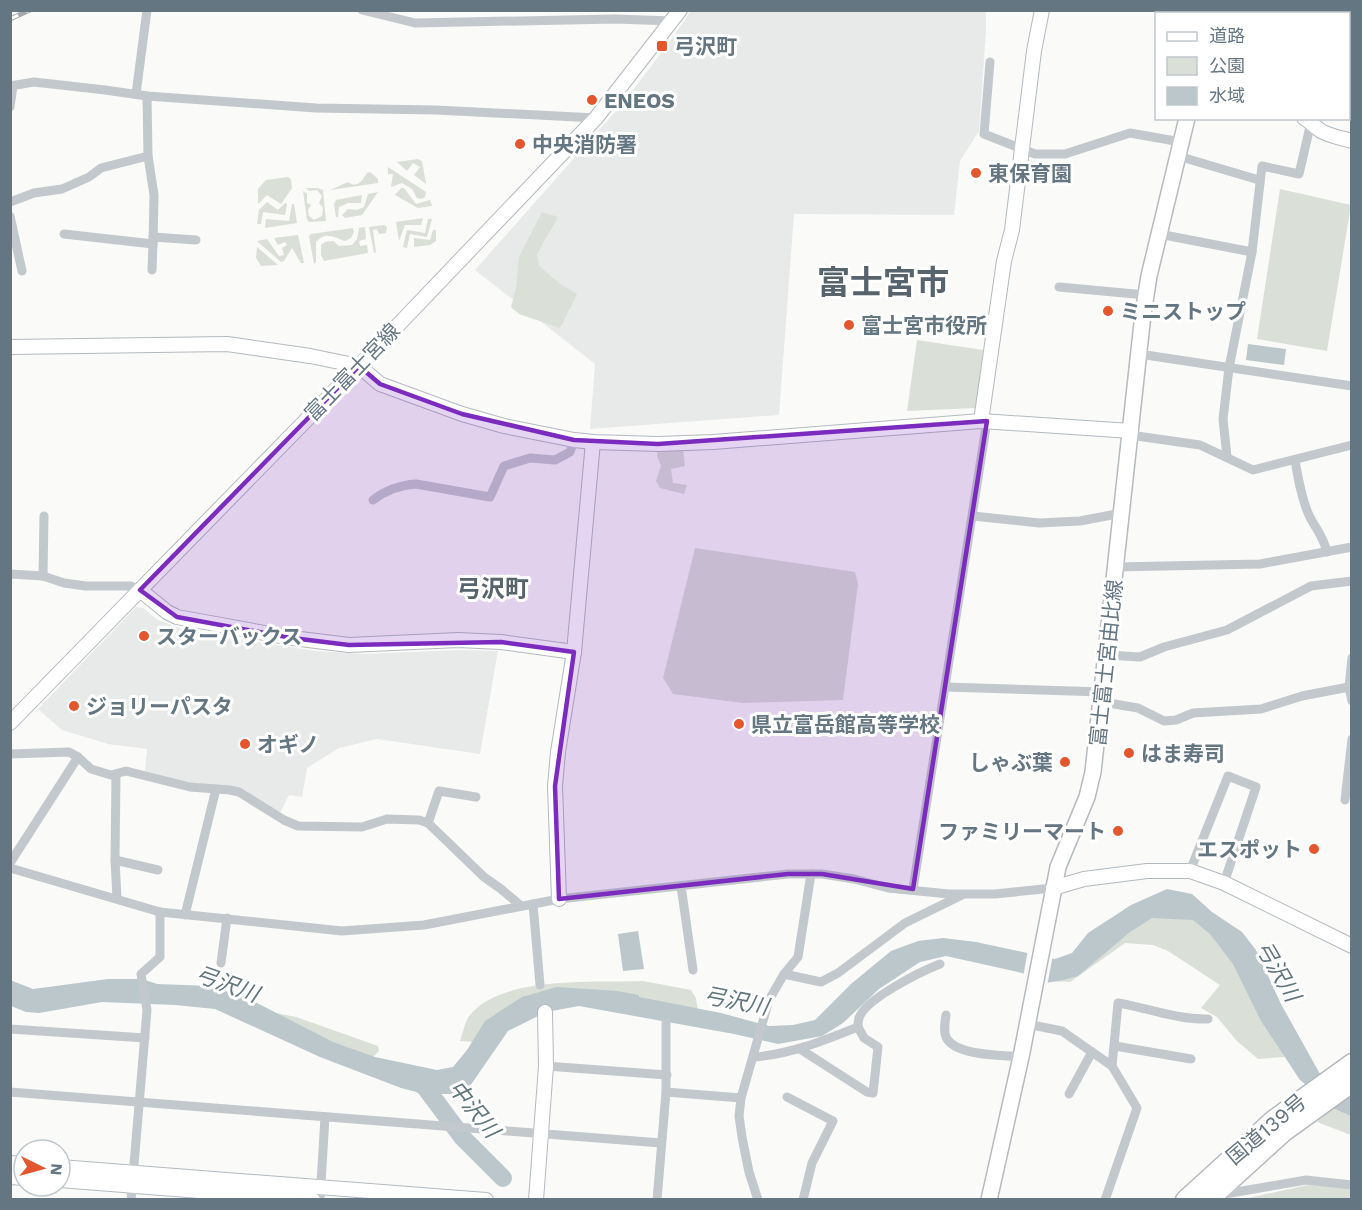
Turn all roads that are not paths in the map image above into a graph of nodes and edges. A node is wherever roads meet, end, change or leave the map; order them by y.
1 (362, 10) edge
2 (1042, 10) edge
3 (147, 11) edge
4 (613, 15) edge
5 (677, 16) edge
6 (990, 62) dead end
7 (12, 86) edge
8 (136, 94) junction
9 (147, 96) junction
10 (10, 107) edge
11 (596, 118) junction
12 (1186, 120) edge
13 (1309, 120) edge
14 (1352, 141) edge
15 (1022, 149) junction
16 (1179, 149) junction
17 (148, 156) junction
18 (1259, 180) junction
19 (10, 202) edge
20 (10, 216) edge
21 (64, 234) dead end
22 (1159, 234) junction
23 (153, 240) junction
24 (196, 240) dead end
25 (1252, 252) junction
26 (152, 270) dead end
27 (22, 271) dead end
28 (1059, 286) dead end
29 (1146, 295) junction
30 (10, 347) edge
31 (1139, 354) junction
32 (359, 366) junction
33 (1229, 368) junction
34 (1352, 386) edge
35 (984, 421) junction
36 (1130, 433) junction
37 (574, 440) junction
38 (593, 441) junction
39 (1352, 445) edge
40 (1227, 457) junction
41 (1295, 460) junction
42 (373, 500) dead end
43 (1122, 513) junction
44 (45, 516) dead end
45 (973, 516) junction
46 (1352, 547) edge
47 (1327, 552) junction
48 (1116, 567) junction
49 (10, 574) edge
50 (43, 576) junction
51 (1352, 581) edge
52 (140, 591) junction
53 (574, 652) junction
54 (1107, 655) junction
55 (1352, 658) edge
56 (946, 687) junction
57 (1350, 687) junction
58 (1103, 697) junction
59 (1352, 701) edge
60 (10, 723) edge
61 (1352, 739) edge
62 (10, 754) edge
63 (78, 757) junction
64 (116, 774) junction
65 (216, 789) junction
66 (476, 797) dead end
67 (1345, 800) dead end
68 (428, 823) junction
69 (115, 860) junction
70 (10, 866) edge
71 (158, 870) dead end
72 (1190, 871) junction
73 (811, 874) junction
74 (1224, 883) junction
75 (681, 886) junction
76 (1053, 888) junction
77 (913, 889) junction
78 (965, 894) junction
79 (117, 898) junction
80 (559, 899) junction
81 (533, 904) junction
82 (521, 906) junction
83 (160, 912) junction
84 (185, 915) junction
85 (226, 918) junction
86 (1352, 946) edge
87 (221, 963) dead end
88 (940, 964) dead end
89 (693, 970) dead end
90 (784, 974) junction
91 (540, 985) dead end
92 (546, 1012) dead end
93 (946, 1015) dead end
94 (1208, 1019) dead end
95 (666, 1023) dead end
96 (1027, 1024) junction
97 (858, 1027) junction
98 (10, 1029) edge
99 (145, 1038) junction
100 (1114, 1046) junction
101 (800, 1049) junction
102 (1092, 1052) junction
103 (754, 1057) junction
104 (1021, 1057) junction
105 (1191, 1059) dead end
106 (1352, 1063) edge
107 (546, 1066) junction
108 (1112, 1066) junction
109 (667, 1075) junction
110 (1341, 1083) edge
111 (10, 1092) edge
112 (666, 1092) junction
113 (1069, 1094) dead end
114 (787, 1097) dead end
115 (741, 1098) junction
116 (1316, 1098) junction
117 (138, 1102) junction
118 (325, 1117) junction
119 (541, 1133) junction
120 (661, 1143) junction
121 (72, 1170) edge
122 (72, 1181) edge
123 (1352, 1185) edge
124 (132, 1186) edge
125 (318, 1196) edge
126 (1211, 1197) edge
127 (486, 1200) edge
128 (536, 1200) edge
129 (657, 1200) edge
130 (758, 1200) edge
131 (803, 1200) edge
132 (989, 1200) edge
133 (1106, 1200) edge
134 (1185, 1200) edge

1 - 4 street
2 - 15 street
3 - 8 street
4 - 5 street
5 - 11 street, 富士富士宮線
6 - 15 street
7 - 8 street
7 - 10 street
8 - 9 street
9 - 11 street
9 - 17 street
11 - 32 street, 富士富士宮線
12 - 16 main road, 富士富士宮由比線
13 - 14 street
13 - 18 street
15 - 16 street
15 - 35 street
16 - 18 street
16 - 22 main road, 富士富士宮由比線
17 - 19 street
17 - 23 street
18 - 25 street
20 - 27 street
21 - 23 street
22 - 25 street
22 - 29 main road, 富士富士宮由比線
23 - 24 street
23 - 26 street
25 - 33 street
28 - 29 street
29 - 31 main road, 富士富士宮由比線
30 - 32 street
31 - 33 street
31 - 36 main road, 富士富士宮由比線
32 - 37 street
32 - 52 street, 富士富士宮線
33 - 34 street
33 - 40 street
35 - 36 street
35 - 38 street
35 - 45 street
36 - 40 street
36 - 43 main road, 富士富士宮由比線
37 - 38 street
37 - 42 street
38 - 53 street
39 - 41 street
40 - 41 street
41 - 47 street
43 - 45 street
43 - 48 main road, 富士富士宮由比線
44 - 50 street
45 - 56 street
46 - 47 street
47 - 48 street
48 - 54 main road, 富士富士宮由比線
49 - 50 street
50 - 52 street
51 - 54 street
52 - 53 street
52 - 60 street, 富士富士宮線
53 - 80 street
54 - 58 main road, 富士富士宮由比線
55 - 57 street
56 - 58 street
56 - 77 street
57 - 58 street
57 - 59 street
58 - 76 main road, 富士富士宮由比線
61 - 67 street
62 - 63 street
63 - 64 street
63 - 70 street
64 - 65 street
64 - 69 street
65 - 68 street
65 - 84 street
66 - 68 street
68 - 82 street
69 - 71 street
69 - 79 street
70 - 79 street
72 - 74 street
72 - 74 street
72 - 76 street
73 - 75 street
73 - 77 street
73 - 90 street
74 - 86 street
75 - 80 street
75 - 89 street
76 - 78 street
76 - 96 main road, 富士富士宮由比線
77 - 78 street
78 - 90 street
79 - 83 street
80 - 81 street
81 - 82 street
81 - 91 street
82 - 85 street
83 - 84 street
83 - 99 street
84 - 85 street
85 - 87 street
88 - 97 street
90 - 103 street
92 - 107 street
93 - 104 street
94 - 100 street
95 - 109 street
96 - 102 street
96 - 104 main road, 富士富士宮由比線
97 - 101 street
97 - 101 street
98 - 99 street
99 - 117 street
100 - 105 street
100 - 108 street
101 - 103 street
102 - 108 street
102 - 113 street
103 - 115 street
104 - 132 main road, 富士富士宮由比線
106 - 110 highway, 国道139号
107 - 109 street
107 - 119 street
108 - 133 street
109 - 112 street
110 - 116 highway, 国道139号
111 - 117 street
112 - 115 street
112 - 120 street
114 - 131 street
115 - 130 street
116 - 126 highway, 国道139号
116 - 134 highway, 国道139号
117 - 118 street
117 - 124 street
118 - 119 street
118 - 125 street
119 - 120 street
119 - 128 street
120 - 129 street
121 - 124 street
122 - 124 street
123 - 126 street
124 - 125 street
125 - 127 street

